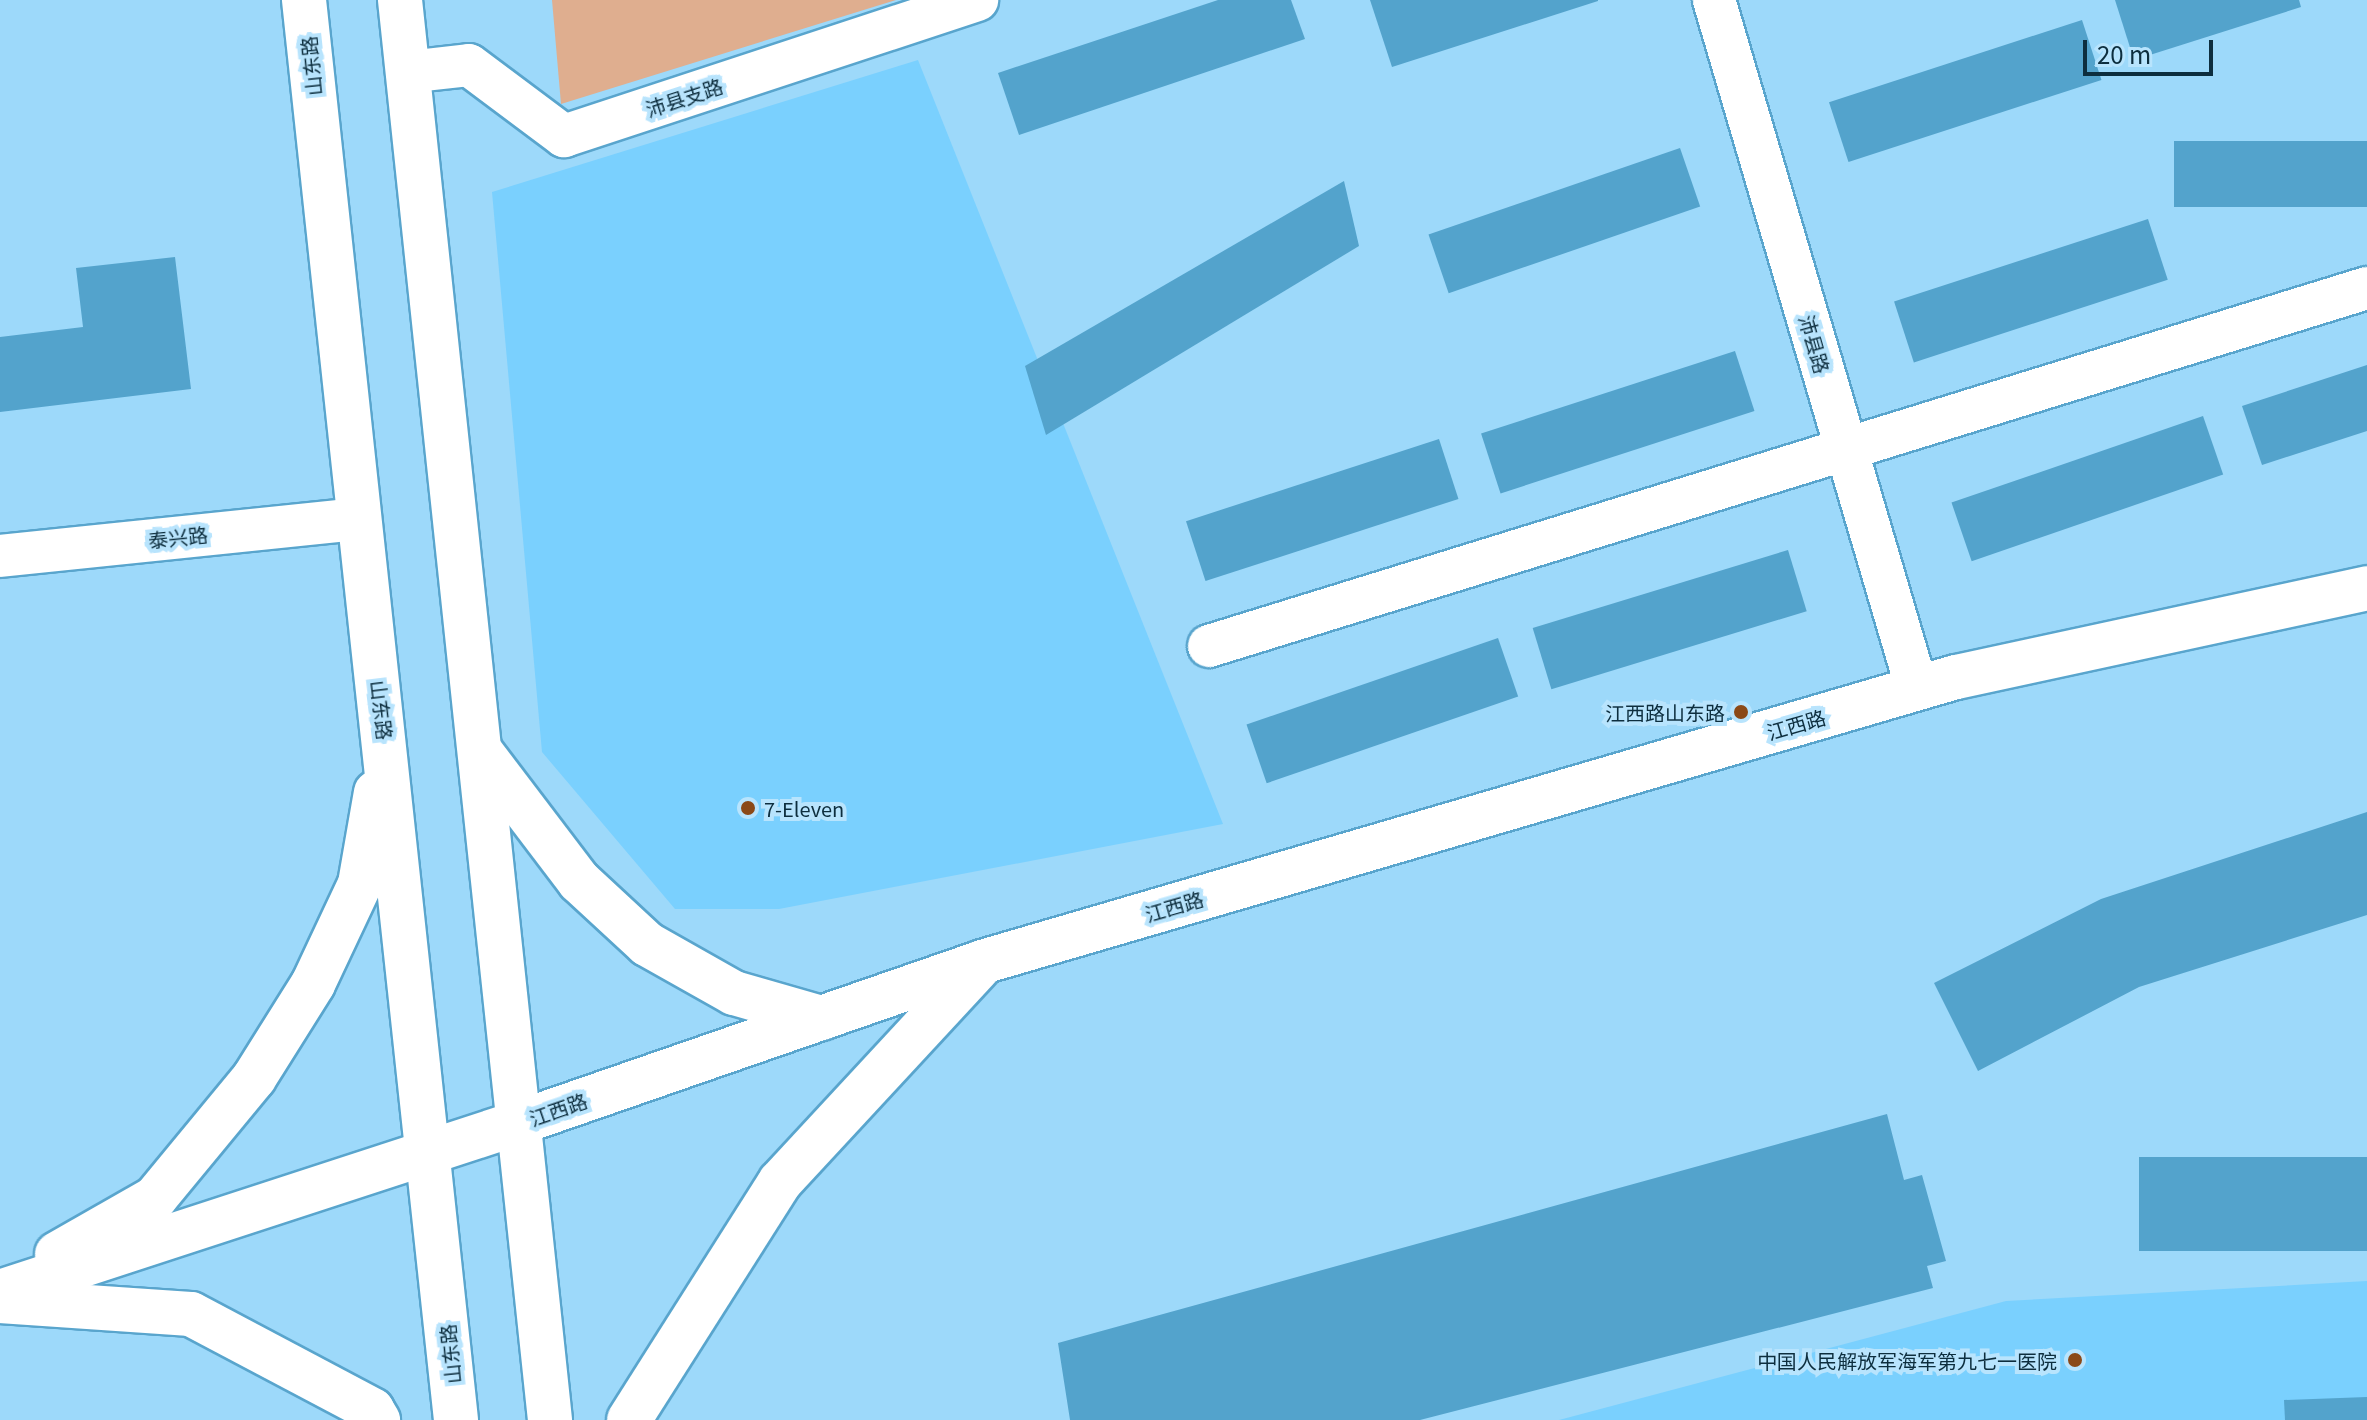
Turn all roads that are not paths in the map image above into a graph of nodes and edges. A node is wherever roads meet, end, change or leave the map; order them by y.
1 (304, 0) edge
2 (400, 0) edge
3 (977, 0) edge
4 (1714, 0) edge
5 (407, 72) junction
6 (2367, 288) edge
7 (1847, 451) junction
8 (357, 519) junction
9 (0, 556) edge
10 (2367, 588) edge
11 (1209, 646) dead end
12 (1917, 689) junction
13 (386, 739) junction
14 (481, 752) junction
15 (982, 962) junction
16 (821, 1018) junction
17 (515, 1124) junction
18 (429, 1152) junction
19 (0, 1289) edge
20 (0, 1301) edge
21 (378, 1420) edge
22 (456, 1420) edge
23 (550, 1420) edge
24 (629, 1420) edge

1 - 8 main road, 山东路
2 - 5 main road
3 - 5 street, 沛县支路
4 - 7 street, 沛县路
5 - 14 main road
6 - 7 street
7 - 11 street
7 - 12 street, 沛县路
8 - 9 street, 泰兴路
8 - 13 main road, 山东路
10 - 12 main road, 江西路
12 - 15 main road, 江西路
13 - 18 main road, 山东路
13 - 19 main road
14 - 16 main road
14 - 17 main road
15 - 16 main road, 江西路
15 - 24 main road
16 - 17 main road, 江西路
17 - 18 main road, 江西路
17 - 23 main road
18 - 19 main road, 江西路
18 - 22 main road, 山东路
20 - 21 main road

